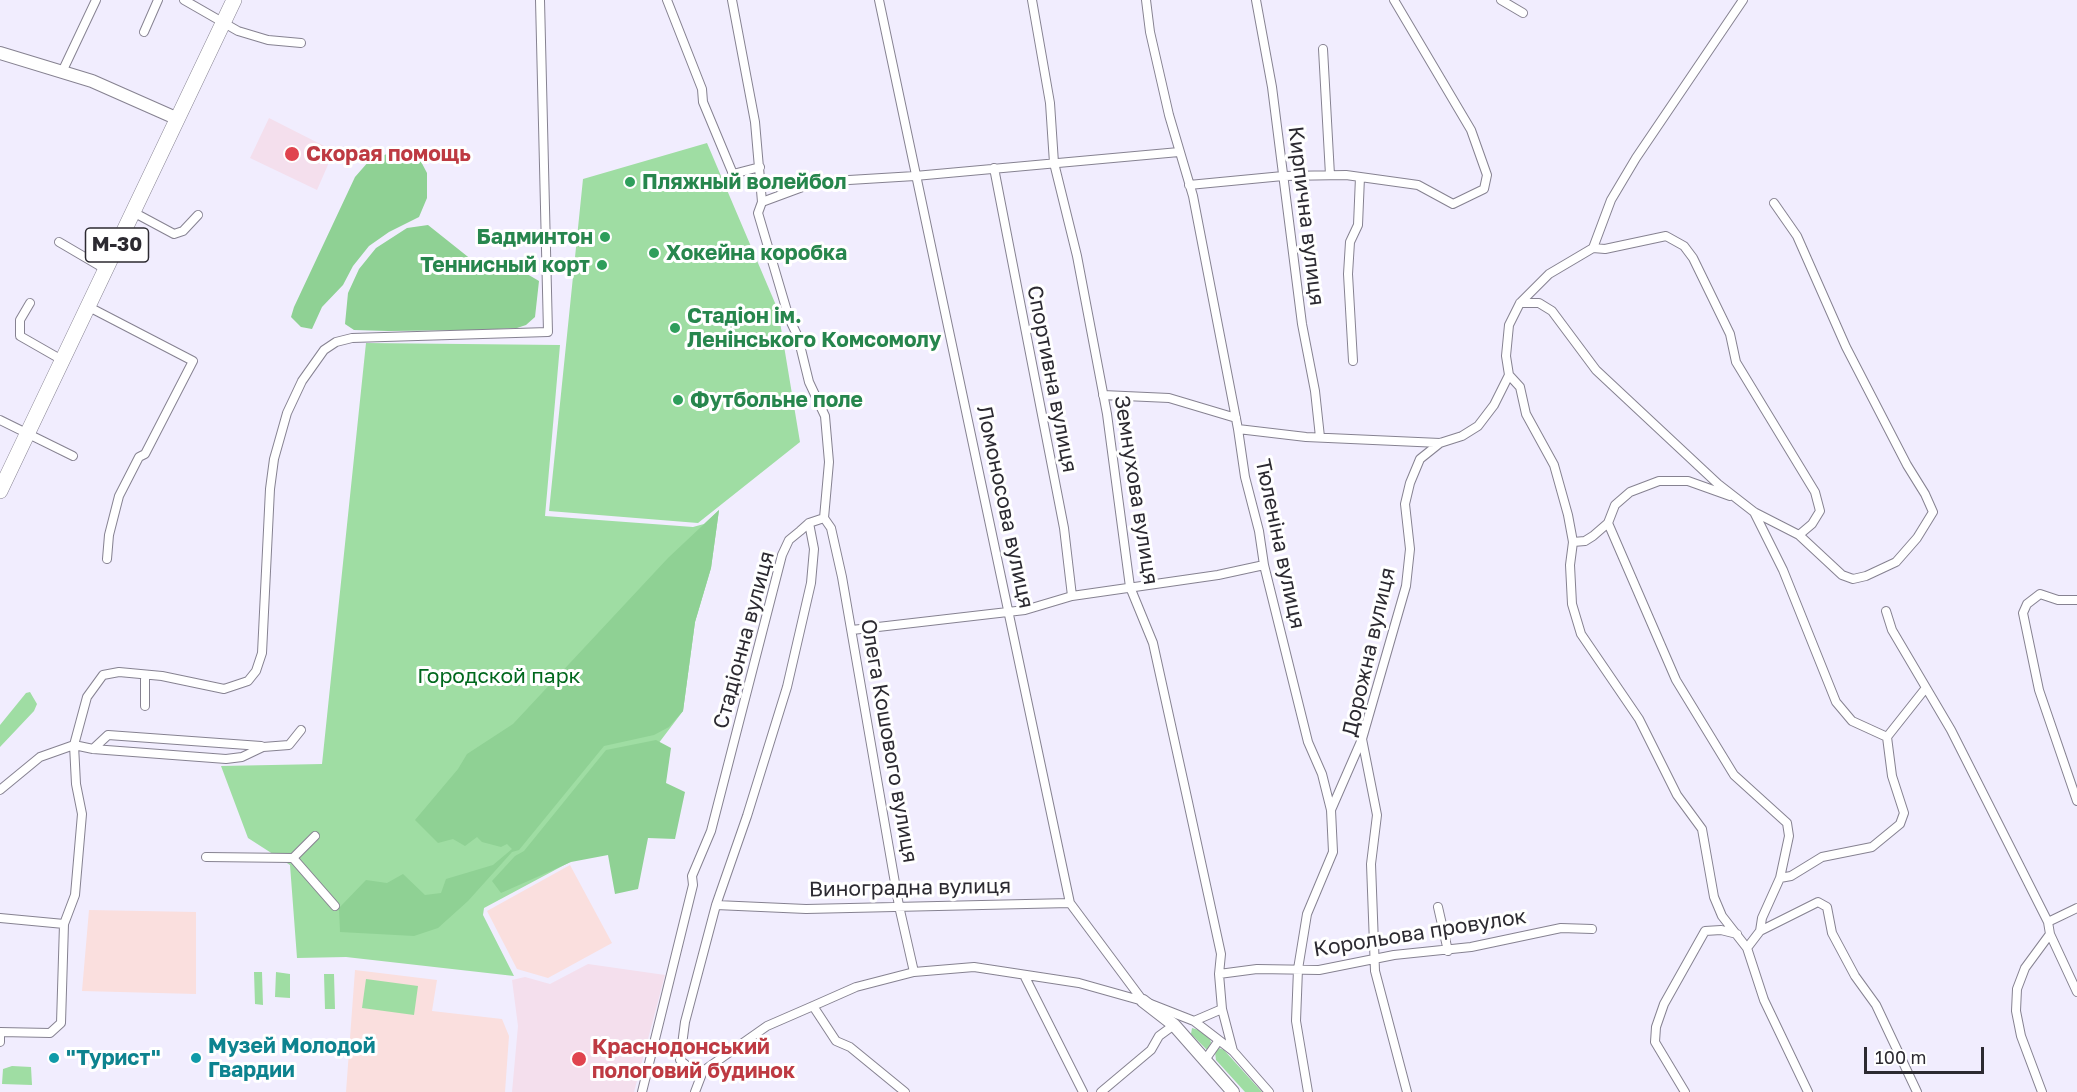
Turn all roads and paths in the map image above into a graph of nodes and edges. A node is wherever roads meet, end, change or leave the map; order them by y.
1 (96, 0) edge
2 (158, 0) edge
3 (184, 0) edge
4 (234, 0) edge
5 (540, 0) edge
6 (667, 0) edge
7 (732, 0) edge
8 (879, 0) edge
9 (1032, 0) edge
10 (1146, 0) edge
11 (1256, 0) edge
12 (1394, 0) edge
13 (1501, 0) edge
14 (1743, 0) edge
15 (1522, 13) dead end
16 (224, 22) junction
17 (144, 32) dead end
18 (301, 43) dead end
19 (1323, 49) dead end
20 (0, 53) edge
21 (62, 72) junction
22 (178, 119) junction
23 (1179, 152) junction
24 (1054, 163) junction
25 (760, 166) junction
26 (994, 168) junction
27 (1330, 175) junction
28 (915, 176) junction
29 (1283, 176) junction
30 (1360, 177) junction
31 (1189, 185) junction
32 (762, 202) junction
33 (1774, 203) dead end
34 (133, 212) junction
35 (198, 215) dead end
36 (59, 242) dead end
37 (1593, 248) junction
38 (105, 269) junction
39 (30, 303) dead end
40 (1520, 303) junction
41 (87, 306) junction
42 (62, 360) junction
43 (1353, 361) dead end
44 (1509, 375) junction
45 (1103, 395) junction
46 (1236, 418) junction
47 (0, 420) edge
48 (1238, 429) junction
49 (26, 436) junction
50 (1320, 437) junction
51 (1440, 442) junction
52 (73, 456) dead end
53 (0, 492) edge
54 (1734, 497) junction
55 (1754, 512) junction
56 (824, 518) junction
57 (809, 523) junction
58 (1608, 523) junction
59 (1799, 535) junction
60 (1573, 542) junction
61 (107, 559) dead end
62 (1264, 565) junction
63 (1130, 587) junction
64 (1072, 596) junction
65 (2077, 600) edge
66 (1009, 610) junction
67 (1886, 611) dead end
68 (852, 630) junction
69 (145, 675) junction
70 (1925, 689) junction
71 (145, 706) dead end
72 (301, 730) dead end
73 (1887, 737) junction
74 (1362, 739) junction
75 (74, 745) junction
76 (262, 747) junction
77 (93, 749) junction
78 (0, 790) edge
79 (2077, 801) edge
80 (1331, 810) junction
81 (315, 836) dead end
82 (206, 857) dead end
83 (293, 858) junction
84 (1780, 878) junction
85 (1070, 903) junction
86 (716, 904) junction
87 (334, 906) dead end
88 (899, 906) junction
89 (1438, 907) dead end
90 (2077, 908) edge
91 (0, 918) edge
92 (2049, 922) junction
93 (64, 924) junction
94 (1592, 929) dead end
95 (1760, 931) junction
96 (1737, 934) junction
97 (2050, 934) junction
98 (1747, 948) junction
99 (1448, 951) junction
100 (1376, 958) junction
101 (1298, 969) junction
102 (914, 972) junction
103 (1219, 974) junction
104 (1024, 975) junction
105 (2077, 992) edge
106 (1143, 1001) junction
107 (813, 1005) junction
108 (1222, 1009) junction
109 (1194, 1021) junction
110 (1174, 1025) junction
111 (1218, 1040) junction
112 (0, 1042) edge
113 (1233, 1051) junction
114 (1205, 1060) junction
115 (703, 1071) junction
116 (642, 1092) edge
117 (695, 1092) edge
118 (905, 1092) edge
119 (1083, 1092) edge
120 (1101, 1092) edge
121 (1233, 1092) edge
122 (1269, 1092) edge
123 (1308, 1092) edge
124 (1407, 1092) edge
125 (1685, 1092) edge
126 (1808, 1092) edge
127 (1917, 1092) edge
128 (2042, 1092) edge

1 - 21 street
2 - 17 street
3 - 16 street
4 - 16 highway, М-30
5 - 69 street
6 - 25 street
7 - 25 street, Олега Кошового вулиця
8 - 28 street, Ломоносова вулиця
9 - 24 street, Земнухова вулиця
10 - 23 street, Тюленіна вулиця
11 - 29 street, Кирпична вулиця
12 - 30 street
13 - 15 street
14 - 37 street
16 - 18 street
16 - 22 highway, М-30
19 - 27 street
20 - 21 main road
21 - 22 main road
22 - 34 highway, М-30
23 - 24 street
23 - 31 street, Тюленіна вулиця
24 - 26 street
24 - 45 street, Земнухова вулиця
25 - 32 street, Олега Кошового вулиця
26 - 28 street
26 - 64 street, Спортивна вулиця
27 - 29 street
27 - 30 street
28 - 32 street
28 - 66 street, Ломоносова вулиця
29 - 31 street
29 - 50 street, Кирпична вулиця
30 - 43 street
31 - 46 street, Тюленіна вулиця
32 - 56 street, Олега Кошового вулиця
33 - 59 street
34 - 35 street
34 - 38 highway, М-30
36 - 38 street
37 - 40 street
37 - 59 street
38 - 41 highway, М-30
39 - 42 street
40 - 44 street
40 - 54 street
41 - 42 highway, М-30
41 - 61 street
42 - 49 highway, М-30
44 - 51 street
44 - 60 street
45 - 46 street
45 - 63 street, Земнухова вулиця
46 - 48 street, Тюленіна вулиця
47 - 49 street
48 - 50 street
48 - 62 street, Тюленіна вулиця
49 - 52 street
49 - 53 highway, М-30
50 - 51 street
51 - 74 street, Дорожна вулиця
54 - 55 street
54 - 58 street
55 - 59 street
55 - 73 street
56 - 57 street
56 - 68 street, Олега Кошового вулиця
57 - 86 street
57 - 116 street, Стадіонна вулиця
58 - 60 street
58 - 84 street
60 - 96 street
62 - 63 street
62 - 80 street, Тюленіна вулиця
63 - 64 street
63 - 103 street, Земнухова вулиця
64 - 66 street
65 - 79 street
66 - 68 street
66 - 85 street, Ломоносова вулиця
67 - 70 street
68 - 88 street, Олега Кошового вулиця
69 - 71 street
69 - 75 street
70 - 73 street
70 - 92 street
72 - 76 street
73 - 84 street
74 - 80 street
74 - 100 street, Дорожна вулиця
75 - 77 street
75 - 78 street
75 - 93 street
76 - 77 street
76 - 77 street
80 - 101 street, Тюленіна вулиця
81 - 83 street
82 - 83 street
83 - 87 street
84 - 95 street
85 - 88 street, Виноградна вулиця
85 - 106 street, Ломоносова вулиця
86 - 88 street, Виноградна вулиця
86 - 115 street
88 - 102 street, Олега Кошового вулиця
89 - 99 street
90 - 92 street
91 - 93 street
92 - 97 street
93 - 112 street
94 - 99 street, Корольова провулок
95 - 98 street
95 - 127 street
96 - 98 street
96 - 125 street
97 - 105 street
97 - 128 street
98 - 126 street
99 - 100 street, Корольова провулок
100 - 101 street, Корольова провулок
100 - 124 street, Дорожна вулиця
101 - 103 street, Корольова провулок
101 - 123 street, Тюленіна вулиця
102 - 104 street
102 - 107 street
103 - 108 street, Земнухова вулиця
104 - 106 street
104 - 119 street
106 - 109 street
106 - 110 main road
107 - 115 street
107 - 118 street
108 - 109 street
108 - 113 street, Земнухова вулиця
109 - 111 street
110 - 114 main road
110 - 120 street
111 - 113 street
111 - 114 street
113 - 122 street
114 - 121 main road
115 - 117 street

